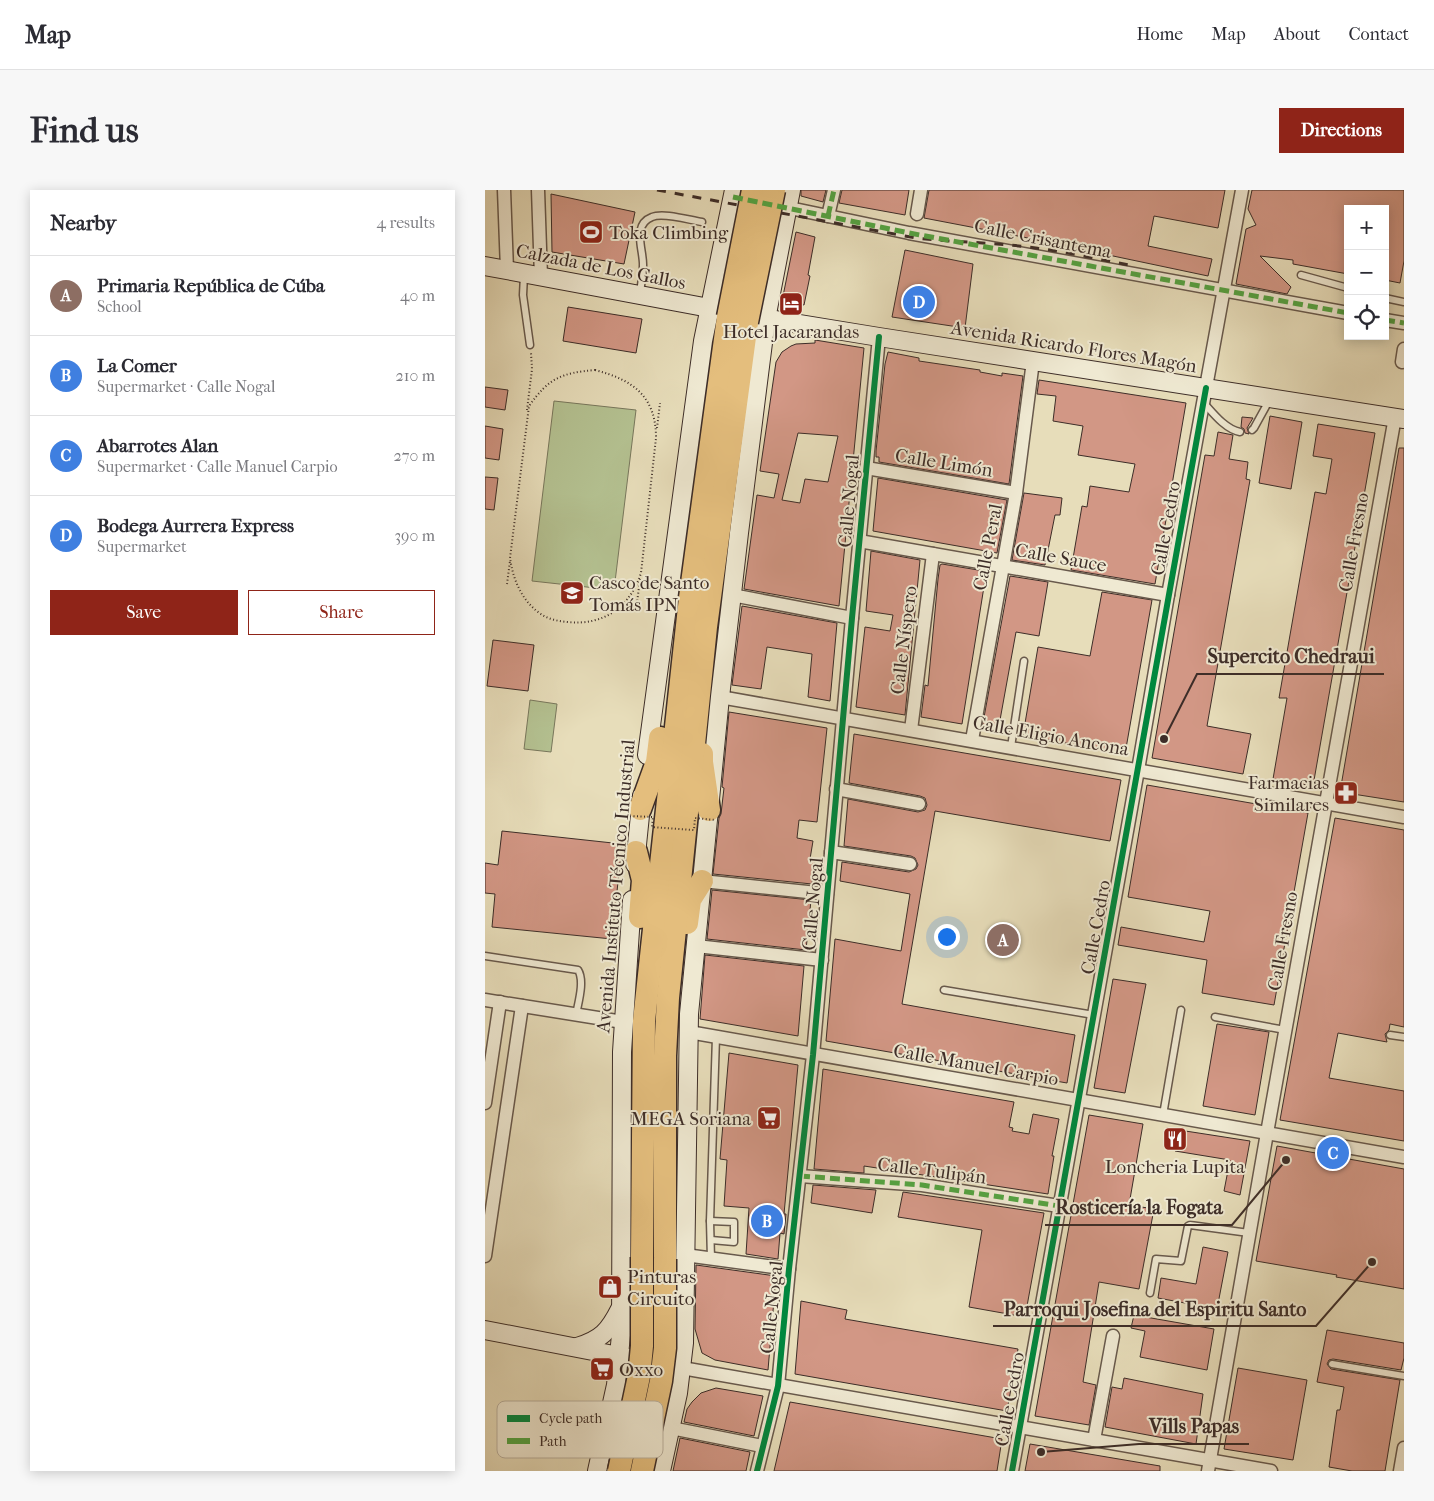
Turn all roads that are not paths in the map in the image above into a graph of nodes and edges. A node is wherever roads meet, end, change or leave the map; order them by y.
1 (504, 190) edge
2 (538, 190) edge
3 (774, 190) edge
4 (791, 190) edge
5 (834, 190) edge
6 (921, 190) edge
7 (1242, 190) edge
8 (740, 192) edge
9 (788, 208) junction
10 (917, 214) dead end
11 (828, 216) junction
12 (702, 222) dead end
13 (485, 266) edge
14 (524, 274) junction
15 (1301, 275) dead end
16 (1344, 287) edge
17 (1224, 291) junction
18 (639, 294) junction
19 (1389, 299) edge
20 (1404, 302) edge
21 (709, 308) junction
22 (1344, 312) edge
23 (767, 319) junction
24 (1389, 321) edge
25 (1404, 324) edge
26 (879, 338) junction
27 (530, 345) road end
28 (1033, 361) junction
29 (1204, 395) junction
30 (1270, 398) junction
31 (1399, 418) edge
32 (724, 424) junction
33 (1252, 430) dead end
34 (1240, 432) dead end
35 (866, 468) junction
36 (1016, 493) junction
37 (859, 541) junction
38 (933, 554) junction
39 (1002, 566) junction
40 (732, 595) junction
41 (1168, 595) junction
42 (852, 618) junction
43 (696, 627) junction
44 (1025, 661) dead end
45 (720, 697) junction
46 (843, 718) junction
47 (911, 730) junction
48 (972, 740) junction
49 (1011, 747) junction
50 (1138, 770) junction
51 (836, 789) junction
52 (1325, 802) junction
53 (919, 804) dead end
54 (635, 812) junction
55 (712, 815) junction
56 (1404, 817) edge
57 (636, 852) joint
58 (831, 852) junction
59 (910, 864) dead end
60 (702, 881) junction
61 (827, 894) junction
62 (696, 946) junction
63 (485, 956) edge
64 (822, 960) junction
65 (943, 990) dead end
66 (668, 998) junction
67 (485, 1000) edge
68 (500, 1002) junction
69 (522, 1006) junction
70 (1181, 1010) dead end
71 (576, 1015) junction
72 (1094, 1015) junction
73 (1215, 1017) dead end
74 (634, 1022) junction
75 (1285, 1030) junction
76 (689, 1032) junction
77 (1390, 1034) dead end
78 (715, 1037) junction
79 (1404, 1037) edge
80 (813, 1055) junction
81 (1079, 1101) junction
82 (485, 1104) edge
83 (1163, 1115) junction
84 (1267, 1133) junction
85 (1404, 1157) edge
86 (800, 1176) junction
87 (1059, 1206) junction
88 (710, 1221) junction
89 (1249, 1233) junction
90 (711, 1240) junction
91 (485, 1256) edge
92 (675, 1257) junction
93 (711, 1259) junction
94 (789, 1269) junction
95 (1150, 1293) dead end
96 (622, 1306) junction
97 (485, 1330) edge
98 (1113, 1336) dead end
99 (577, 1348) junction
100 (620, 1356) junction
101 (1332, 1364) dead end
102 (682, 1368) junction
103 (1404, 1376) edge
104 (778, 1386) junction
105 (612, 1401) edge
106 (634, 1401) edge
107 (657, 1401) edge
108 (671, 1428) junction
109 (1019, 1428) junction
110 (1095, 1440) junction
111 (762, 1446) junction
112 (1404, 1448) edge
113 (600, 1458) edge
114 (622, 1458) edge
115 (645, 1458) edge
116 (1209, 1466) edge
117 (597, 1471) edge
118 (619, 1471) edge
119 (642, 1471) edge
120 (661, 1471) edge
121 (757, 1471) edge
122 (1012, 1471) edge
123 (1271, 1471) edge
124 (1400, 1471) edge

1 - 14 street
2 - 14 street
3 - 32 highway, bridge
4 - 9 main road
5 - 11 street
6 - 10 street
7 - 17 street, Calle Cedro
8 - 9 street, Calle Crisantema
8 - 21 main road, Avenida Instituto Técnico Industrial
8 - 32 highway, bridge
9 - 11 street, Calle Crisantema
9 - 23 main road
11 - 17 street, Calle Crisantema
12 - 18 lane
13 - 14 main road, Calzada de Los Gallos
14 - 18 main road, Calzada de Los Gallos
14 - 27 lane
15 - 16 lane
17 - 22 street, Calle Crisantema
17 - 29 street, Calle Cedro
18 - 21 main road, Calzada de Los Gallos
19 - 20 lane
21 - 23 main road, Avenida Ricardo Flores Magón
21 - 54 main road, Avenida Instituto Técnico Industrial
23 - 26 main road, Avenida Ricardo Flores Magón
23 - 40 main road
24 - 25 street
26 - 28 main road, Avenida Ricardo Flores Magón
26 - 35 street, Calle Nogal
28 - 29 main road, Avenida Ricardo Flores Magón
28 - 36 street, Calle Peral
29 - 30 main road, Avenida Ricardo Flores Magón
29 - 34 lane
29 - 41 street, Calle Cedro
30 - 31 main road, Avenida Ricardo Flores Magón
30 - 33 lane
31 - 52 street, Calle Fresno
32 - 43 highway
35 - 36 street, Calle Limón
35 - 37 street, Calle Nogal
36 - 39 street, Calle Peral
37 - 38 street, Calle Sauce
37 - 42 street, Calle Nogal
38 - 39 street, Calle Sauce
38 - 47 street, Calle Níspero
39 - 41 street, Calle Sauce
39 - 48 street, Calle Peral
40 - 42 street
40 - 45 main road
41 - 50 street, Calle Cedro
42 - 46 street, Calle Nogal
43 - 54 highway
43 - 55 highway
43 - 66 highway
43 - 74 highway
44 - 49 lane
45 - 46 street, Calle Eligio Ancona
45 - 55 main road
46 - 47 street, Calle Eligio Ancona
46 - 51 street, Calle Nogal
47 - 48 street, Calle Eligio Ancona
48 - 49 street, Calle Eligio Ancona
49 - 50 street, Calle Eligio Ancona
50 - 52 street, Calle Eligio Ancona
50 - 72 street, Calle Cedro
51 - 53 street
51 - 58 street, Calle Nogal
52 - 56 street, Calle Eligio Ancona
52 - 75 street, Calle Fresno
54 - 57 main road, Avenida Instituto Técnico Industrial
55 - 60 main road
57 - 74 highway
58 - 59 street
58 - 61 street, Calle Nogal
60 - 61 street
60 - 62 main road
60 - 66 highway
61 - 64 street, Calle Nogal
62 - 64 street
62 - 76 main road
63 - 71 lane
64 - 80 street, Calle Nogal
65 - 72 lane
66 - 92 highway
67 - 68 street
68 - 69 street
68 - 82 street
69 - 71 street
69 - 91 street
70 - 83 lane
71 - 74 street
72 - 81 street, Calle Cedro
73 - 75 lane
74 - 96 main road, Avenida Instituto Técnico Industrial
74 - 106 highway, bridge
75 - 84 street, Calle Fresno
76 - 78 street, Calle Manuel Carpio
76 - 92 main road
77 - 79 lane
78 - 80 street, Calle Manuel Carpio
78 - 88 lane
80 - 81 street, Calle Manuel Carpio
80 - 86 street, Calle Nogal
81 - 83 street, Calle Manuel Carpio
81 - 87 street, Calle Cedro
83 - 84 street, Calle Manuel Carpio
84 - 85 street, Calle Manuel Carpio
84 - 89 street, Calle Fresno
86 - 87 street, Calle Tulipán
86 - 94 street, Calle Nogal
87 - 109 street, Calle Cedro
88 - 90 lane
88 - 90 lane
89 - 95 lane
89 - 116 street, Calle Fresno
90 - 93 lane
92 - 93 street
92 - 102 main road
92 - 107 highway, bridge
93 - 94 street
94 - 104 street, Calle Nogal
96 - 99 main road
96 - 100 main road, Avenida Instituto Técnico Industrial
97 - 99 main road
98 - 110 street
99 - 100 main road
100 - 102 main road
100 - 105 main road, Avenida Instituto Técnico Industrial
101 - 103 lane
102 - 104 street
102 - 108 main road
104 - 109 street
104 - 111 street, Calle Nogal
108 - 111 street
108 - 120 main road
109 - 110 street
109 - 122 street, Calle Cedro
110 - 116 street
111 - 121 street, Calle Nogal
112 - 124 street
113 - 117 main road, Avenida Instituto Técnico Industrial
114 - 118 highway, bridge
115 - 119 highway, bridge
116 - 123 street

